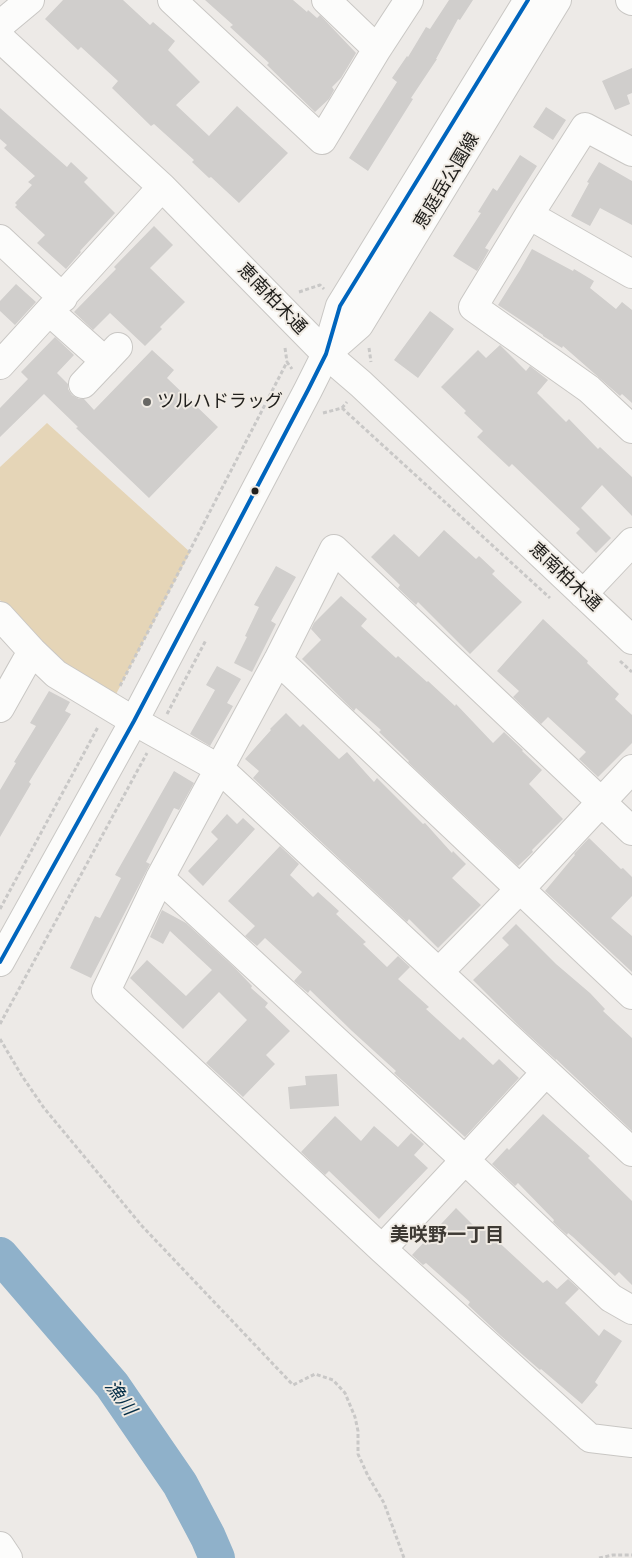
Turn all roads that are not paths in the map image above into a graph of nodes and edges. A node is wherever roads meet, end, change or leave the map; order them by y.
1 (30, 0) edge
2 (172, 0) edge
3 (326, 0) edge
4 (409, 0) edge
5 (528, 0) edge
6 (557, 0) edge
7 (0, 25) edge
8 (0, 38) edge
9 (377, 49) junction
10 (632, 152) edge
11 (162, 187) junction
12 (529, 215) junction
13 (0, 239) edge
14 (632, 274) edge
15 (56, 305) junction
16 (326, 354) junction
17 (0, 365) edge
18 (83, 384) dead end
19 (632, 429) edge
20 (632, 542) edge
21 (583, 594) junction
22 (0, 616) edge
23 (625, 650) edge
24 (32, 651) junction
25 (278, 660) junction
26 (0, 708) edge
27 (134, 721) junction
28 (220, 768) junction
29 (632, 770) edge
30 (602, 803) junction
31 (632, 831) edge
32 (160, 878) junction
33 (520, 889) junction
34 (0, 962) edge
35 (438, 972) junction
36 (632, 995) edge
37 (546, 1072) junction
38 (632, 1152) edge
39 (465, 1160) junction
40 (382, 1249) junction
41 (632, 1310) edge
42 (632, 1443) edge
43 (0, 1546) edge
44 (8, 1558) edge

1 - 7 street
2 - 9 street
3 - 9 street
4 - 9 street
5 - 16 street, 恵庭岳公園線
6 - 16 street, 恵庭岳公園線
8 - 11 street, 恵南柏木通
10 - 12 street
11 - 15 street
11 - 16 street, 恵南柏木通
12 - 14 street
12 - 19 street
13 - 15 street
15 - 17 street
15 - 18 street
16 - 21 street, 恵南柏木通
16 - 27 street, 恵庭岳公園線
20 - 21 street
21 - 23 street, 恵南柏木通
22 - 24 street
24 - 26 street
24 - 27 street
25 - 28 street
25 - 30 street
25 - 33 street
27 - 28 street
27 - 34 street, 恵庭岳公園線
28 - 32 street
28 - 35 street
29 - 30 street
30 - 31 street
30 - 33 street
32 - 39 street
32 - 40 street
33 - 35 street
33 - 36 street
35 - 37 street
37 - 38 street
37 - 39 street
39 - 40 street
39 - 41 street
40 - 42 street
43 - 44 street

